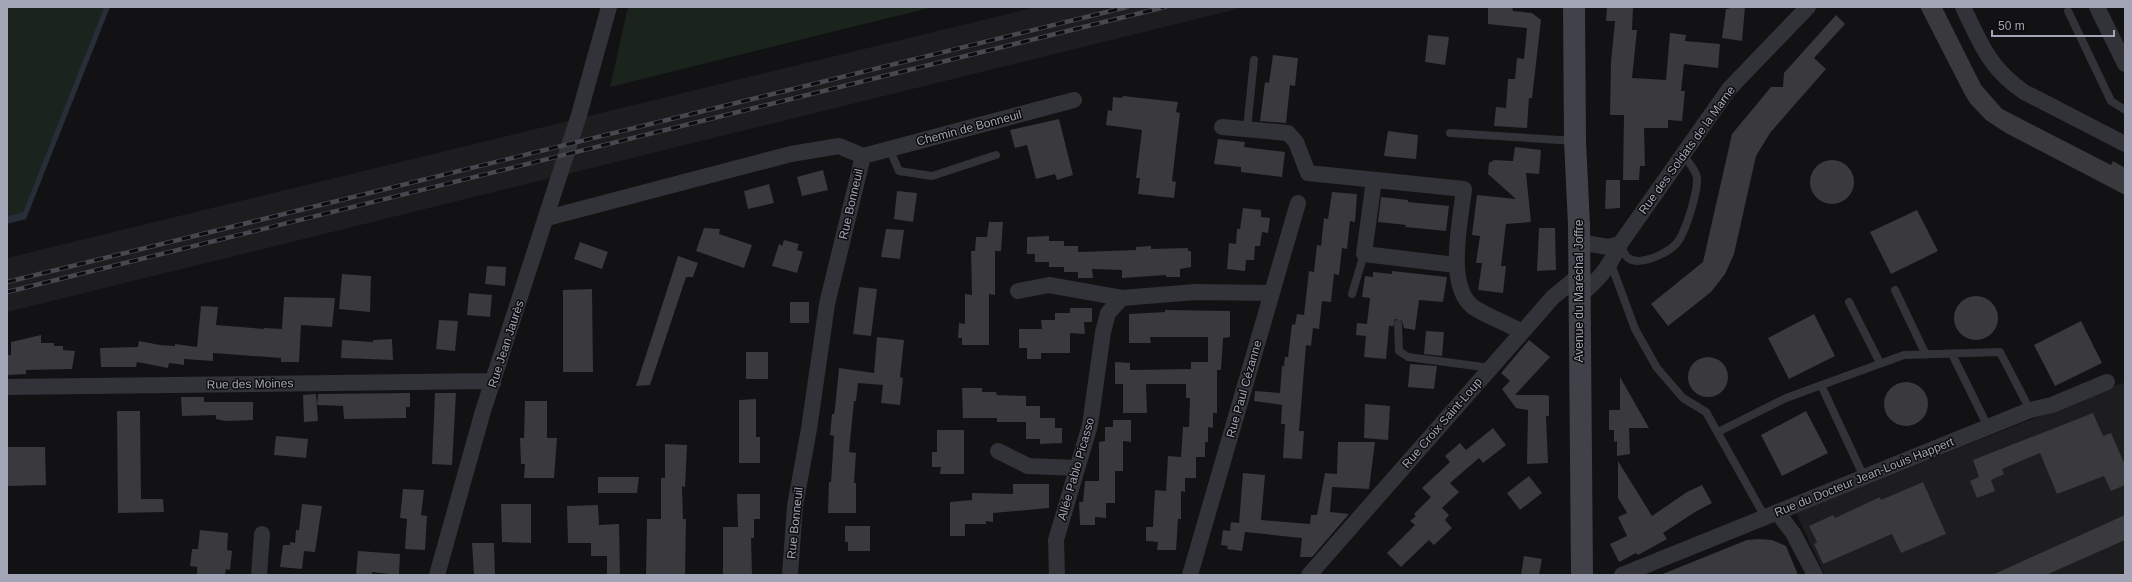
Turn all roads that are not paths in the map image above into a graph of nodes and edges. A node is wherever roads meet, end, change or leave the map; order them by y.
1 (609, 7) edge
2 (1574, 7) edge
3 (1808, 7) edge
4 (1963, 7) edge
5 (2097, 7) edge
6 (2068, 12) dead end
7 (1254, 60) dead end
8 (2125, 64) edge
9 (1074, 100) dead end
10 (2125, 110) edge
11 (1222, 127) dead end
12 (1247, 129) junction
13 (1450, 133) dead end
14 (1575, 141) junction
15 (2125, 144) edge
16 (889, 148) junction
17 (996, 155) dead end
18 (1683, 155) junction
19 (863, 156) junction
20 (1374, 180) junction
21 (1298, 203) dead end
22 (547, 218) junction
23 (1579, 242) junction
24 (1620, 244) junction
25 (1364, 254) junction
26 (1611, 264) junction
27 (1456, 265) junction
28 (1580, 285) junction
29 (1895, 290) dead end
30 (1018, 291) dead end
31 (1272, 293) junction
32 (1352, 294) dead end
33 (1122, 298) junction
34 (1849, 302) dead end
35 (1398, 324) dead end
36 (1522, 332) junction
37 (1926, 354) junction
38 (1952, 354) junction
39 (1880, 363) junction
40 (1491, 368) junction
41 (2107, 382) dead end
42 (493, 383) junction
43 (1821, 385) junction
44 (7, 387) edge
45 (2030, 410) junction
46 (1988, 427) junction
47 (1718, 432) junction
48 (998, 451) dead end
49 (1076, 468) junction
50 (1864, 477) junction
51 (1771, 514) junction
52 (262, 534) dead end
53 (259, 575) edge
54 (437, 575) edge
55 (790, 575) edge
56 (1057, 575) edge
57 (1190, 575) edge
58 (1309, 575) edge
59 (1582, 575) edge
60 (1622, 575) edge
61 (1816, 575) edge

1 - 22 street, Rue Jean Jaurès
2 - 14 main road, Avenue du Maréchal Joffre
3 - 18 street, Rue des Soldats de la Marne
4 - 15 street
5 - 8 street
6 - 10 lane
7 - 12 lane
9 - 16 street, Chemin de Bonneuil
11 - 12 street
12 - 20 street
13 - 14 lane
14 - 23 main road, Avenue du Maréchal Joffre
16 - 17 lane
16 - 19 street, Chemin de Bonneuil
18 - 24 street, Rue des Soldats de la Marne
18 - 24 lane
19 - 22 street, Rue Bonneuil
19 - 55 street, Rue Bonneuil
20 - 25 street
20 - 27 street
21 - 31 street, Rue Paul Cézanne
22 - 42 street, Rue Jean Jaurès
23 - 24 street
23 - 28 main road, Avenue du Maréchal Joffre
24 - 26 street, Rue des Soldats de la Marne
25 - 27 street
25 - 32 lane
26 - 28 street, Rue des Soldats de la Marne
26 - 47 lane
27 - 36 street
28 - 36 street, Rue Croix Saint-Loup
28 - 59 main road, Avenue du Maréchal Joffre
29 - 37 lane
30 - 33 street
31 - 33 street
31 - 57 street, Rue Paul Cézanne
33 - 49 street, Allée Pablo Picasso
34 - 39 lane
35 - 40 lane
36 - 40 street, Rue Croix Saint-Loup
37 - 38 lane
37 - 39 lane
38 - 45 lane
38 - 46 lane
39 - 43 lane
40 - 58 street, Rue Croix Saint-Loup
41 - 45 street, Rue du Docteur Jean-Louis Happert
42 - 44 street, Rue des Moines
42 - 54 street, Rue Jean Jaurès
43 - 47 lane
43 - 50 lane
45 - 46 street, Rue du Docteur Jean-Louis Happert
46 - 50 street, Rue du Docteur Jean-Louis Happert
47 - 51 lane
48 - 49 street
49 - 56 street, Allée Pablo Picasso
50 - 51 street, Rue du Docteur Jean-Louis Happert
51 - 60 street, Rue du Docteur Jean-Louis Happert
51 - 61 street
52 - 53 street

